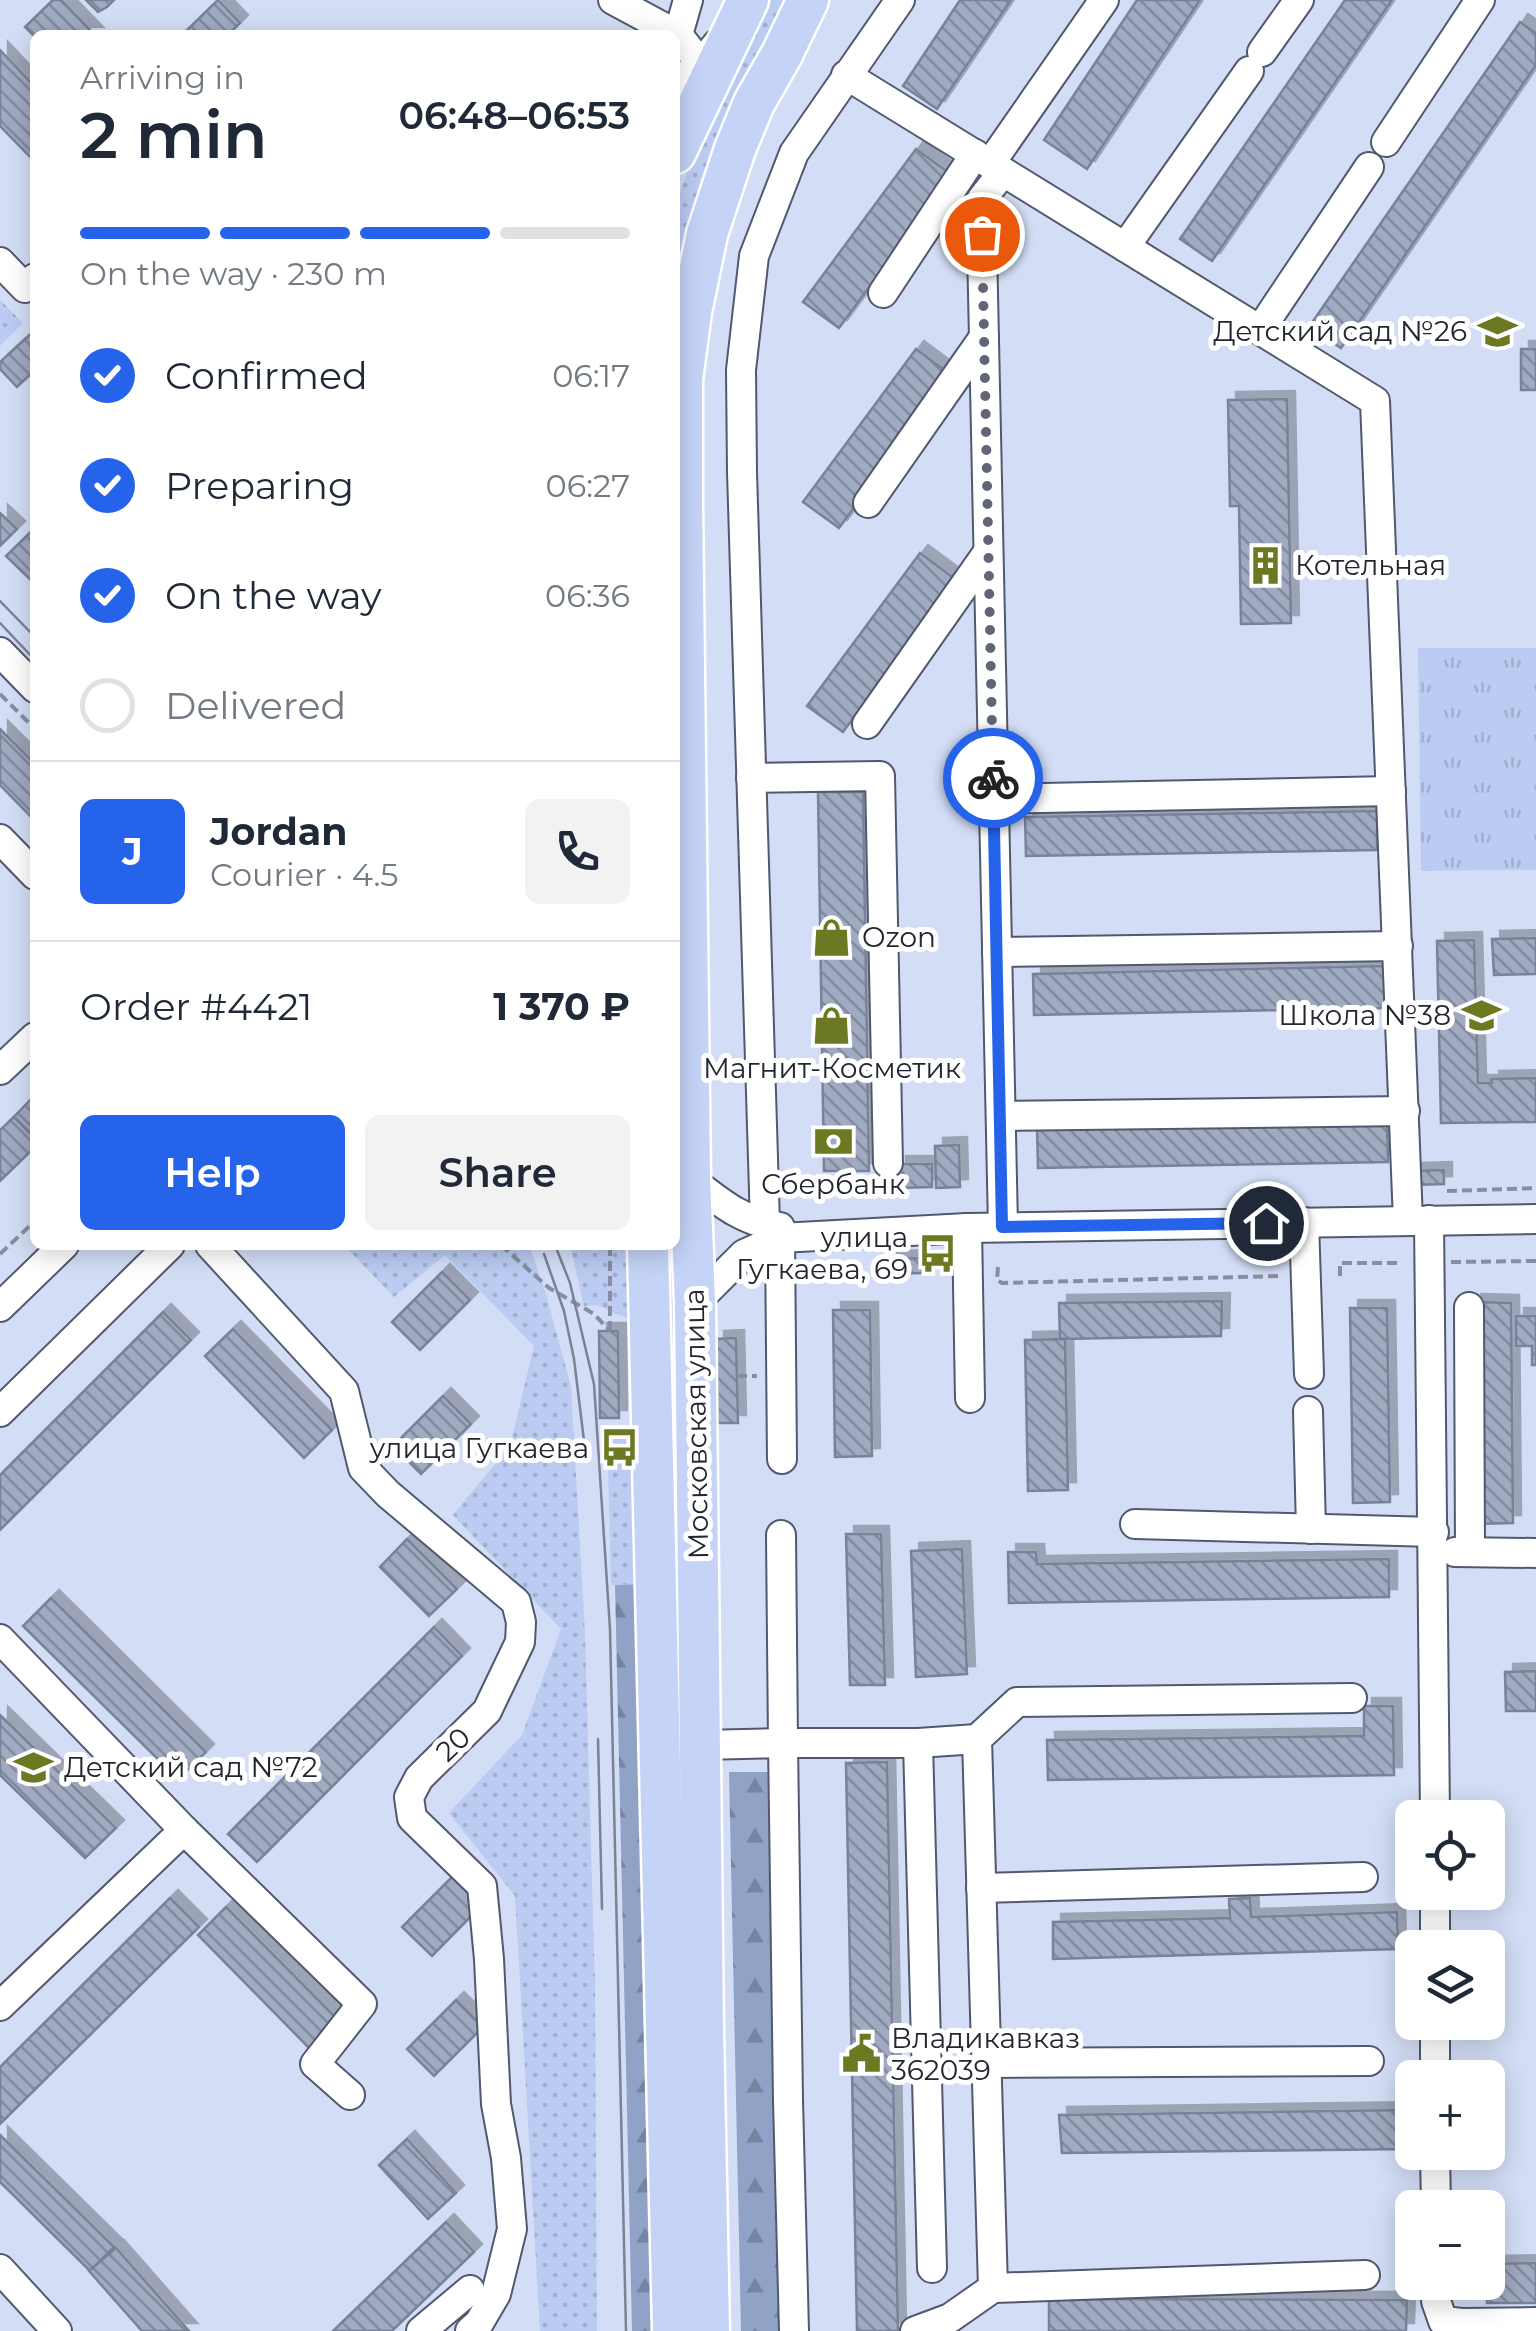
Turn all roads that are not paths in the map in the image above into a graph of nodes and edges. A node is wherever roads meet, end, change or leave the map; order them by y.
1 (613, 0) edge
2 (688, 0) edge
3 (808, 0) edge
4 (900, 0) edge
5 (1104, 0) edge
6 (1299, 0) edge
7 (1480, 0) edge
8 (742, 10) edge
9 (669, 30) edge
10 (679, 30) edge
11 (680, 38) edge
12 (701, 64) junction
13 (846, 75) junction
14 (680, 79) edge
15 (680, 142) edge
16 (1386, 142) dead end
17 (989, 163) junction
18 (1369, 167) dead end
19 (1125, 247) junction
20 (0, 262) edge
21 (30, 283) edge
22 (883, 293) dead end
23 (1260, 330) junction
24 (984, 337) junction
25 (868, 503) dead end
26 (988, 552) junction
27 (0, 652) edge
28 (30, 683) edge
29 (867, 724) dead end
30 (680, 726) edge
31 (751, 778) junction
32 (1391, 791) junction
33 (994, 799) junction
34 (0, 840) edge
35 (30, 871) edge
36 (1398, 946) junction
37 (997, 952) junction
38 (30, 1042) edge
39 (0, 1070) edge
40 (1405, 1112) junction
41 (1001, 1116) junction
42 (888, 1164) dead end
43 (690, 1179) junction
44 (1536, 1219) edge
45 (1419, 1221) junction
46 (1304, 1222) junction
47 (1002, 1227) junction
48 (967, 1228) junction
49 (772, 1231) junction
50 (59, 1250) edge
51 (165, 1250) edge
52 (215, 1250) edge
53 (648, 1250) edge
54 (695, 1303) junction
55 (1469, 1306) dead end
56 (0, 1307) edge
57 (1310, 1374) dead end
58 (970, 1398) dead end
59 (0, 1412) edge
60 (1308, 1412) dead end
61 (782, 1459) dead end
62 (1135, 1524) dead end
63 (1311, 1529) junction
64 (781, 1535) dead end
65 (1434, 1542) junction
66 (1470, 1552) junction
67 (1536, 1552) edge
68 (0, 1639) edge
69 (1352, 1698) dead end
70 (977, 1738) junction
71 (783, 1743) junction
72 (918, 1743) junction
73 (660, 1746) junction
74 (701, 1746) junction
75 (1434, 1800) edge
76 (184, 1830) junction
77 (1363, 1877) dead end
78 (981, 1888) junction
79 (0, 2006) edge
80 (1369, 2061) dead end
81 (986, 2063) junction
82 (350, 2094) dead end
83 (0, 2268) edge
84 (932, 2268) dead end
85 (1365, 2275) dead end
86 (993, 2288) junction
87 (470, 2290) dead end
88 (1436, 2300) edge
89 (1536, 2322) edge
90 (57, 2331) edge
91 (421, 2331) edge
92 (470, 2331) edge
93 (672, 2331) edge
94 (709, 2331) edge
95 (794, 2331) edge
96 (915, 2331) edge

1 - 9 street
2 - 10 street
3 - 30 highway, Московская улица
4 - 13 street
5 - 17 street
6 - 19 street
7 - 16 street
8 - 12 street
8 - 15 highway
11 - 12 street
12 - 14 street
13 - 17 street
13 - 31 street
17 - 19 street
17 - 22 street
17 - 24 street
18 - 23 street
19 - 23 street
20 - 21 street
23 - 32 street
24 - 25 street
24 - 26 street
26 - 29 street
26 - 33 street
27 - 28 street
30 - 43 highway, Московская улица
31 - 42 street
31 - 49 street
32 - 33 street
32 - 36 street
33 - 37 street
34 - 35 street
36 - 37 street
36 - 40 street
37 - 41 street
38 - 39 street
40 - 41 street
40 - 45 street
41 - 47 street
43 - 49 street
43 - 54 highway, Московская улица
44 - 45 street
45 - 46 street
45 - 65 street
46 - 47 street
46 - 57 street
47 - 48 street
48 - 49 street
48 - 58 street
49 - 54 street
49 - 61 street
50 - 56 street
51 - 59 street
52 - 92 street, 20
53 - 73 highway, Московская улица
54 - 74 highway, Московская улица
55 - 66 street
60 - 63 street
62 - 63 street
63 - 65 street
64 - 71 street
65 - 66 street
65 - 75 street
66 - 67 street
68 - 76 street
69 - 70 street
70 - 72 street
70 - 78 street
71 - 72 street
71 - 74 street
71 - 95 street
72 - 84 street
73 - 74 street
73 - 93 highway, Московская улица
74 - 94 highway, Московская улица
76 - 79 street
76 - 82 street
77 - 78 street
78 - 81 street
80 - 81 street
81 - 86 street
83 - 90 street
85 - 86 street
86 - 96 street
87 - 91 street
88 - 89 street

